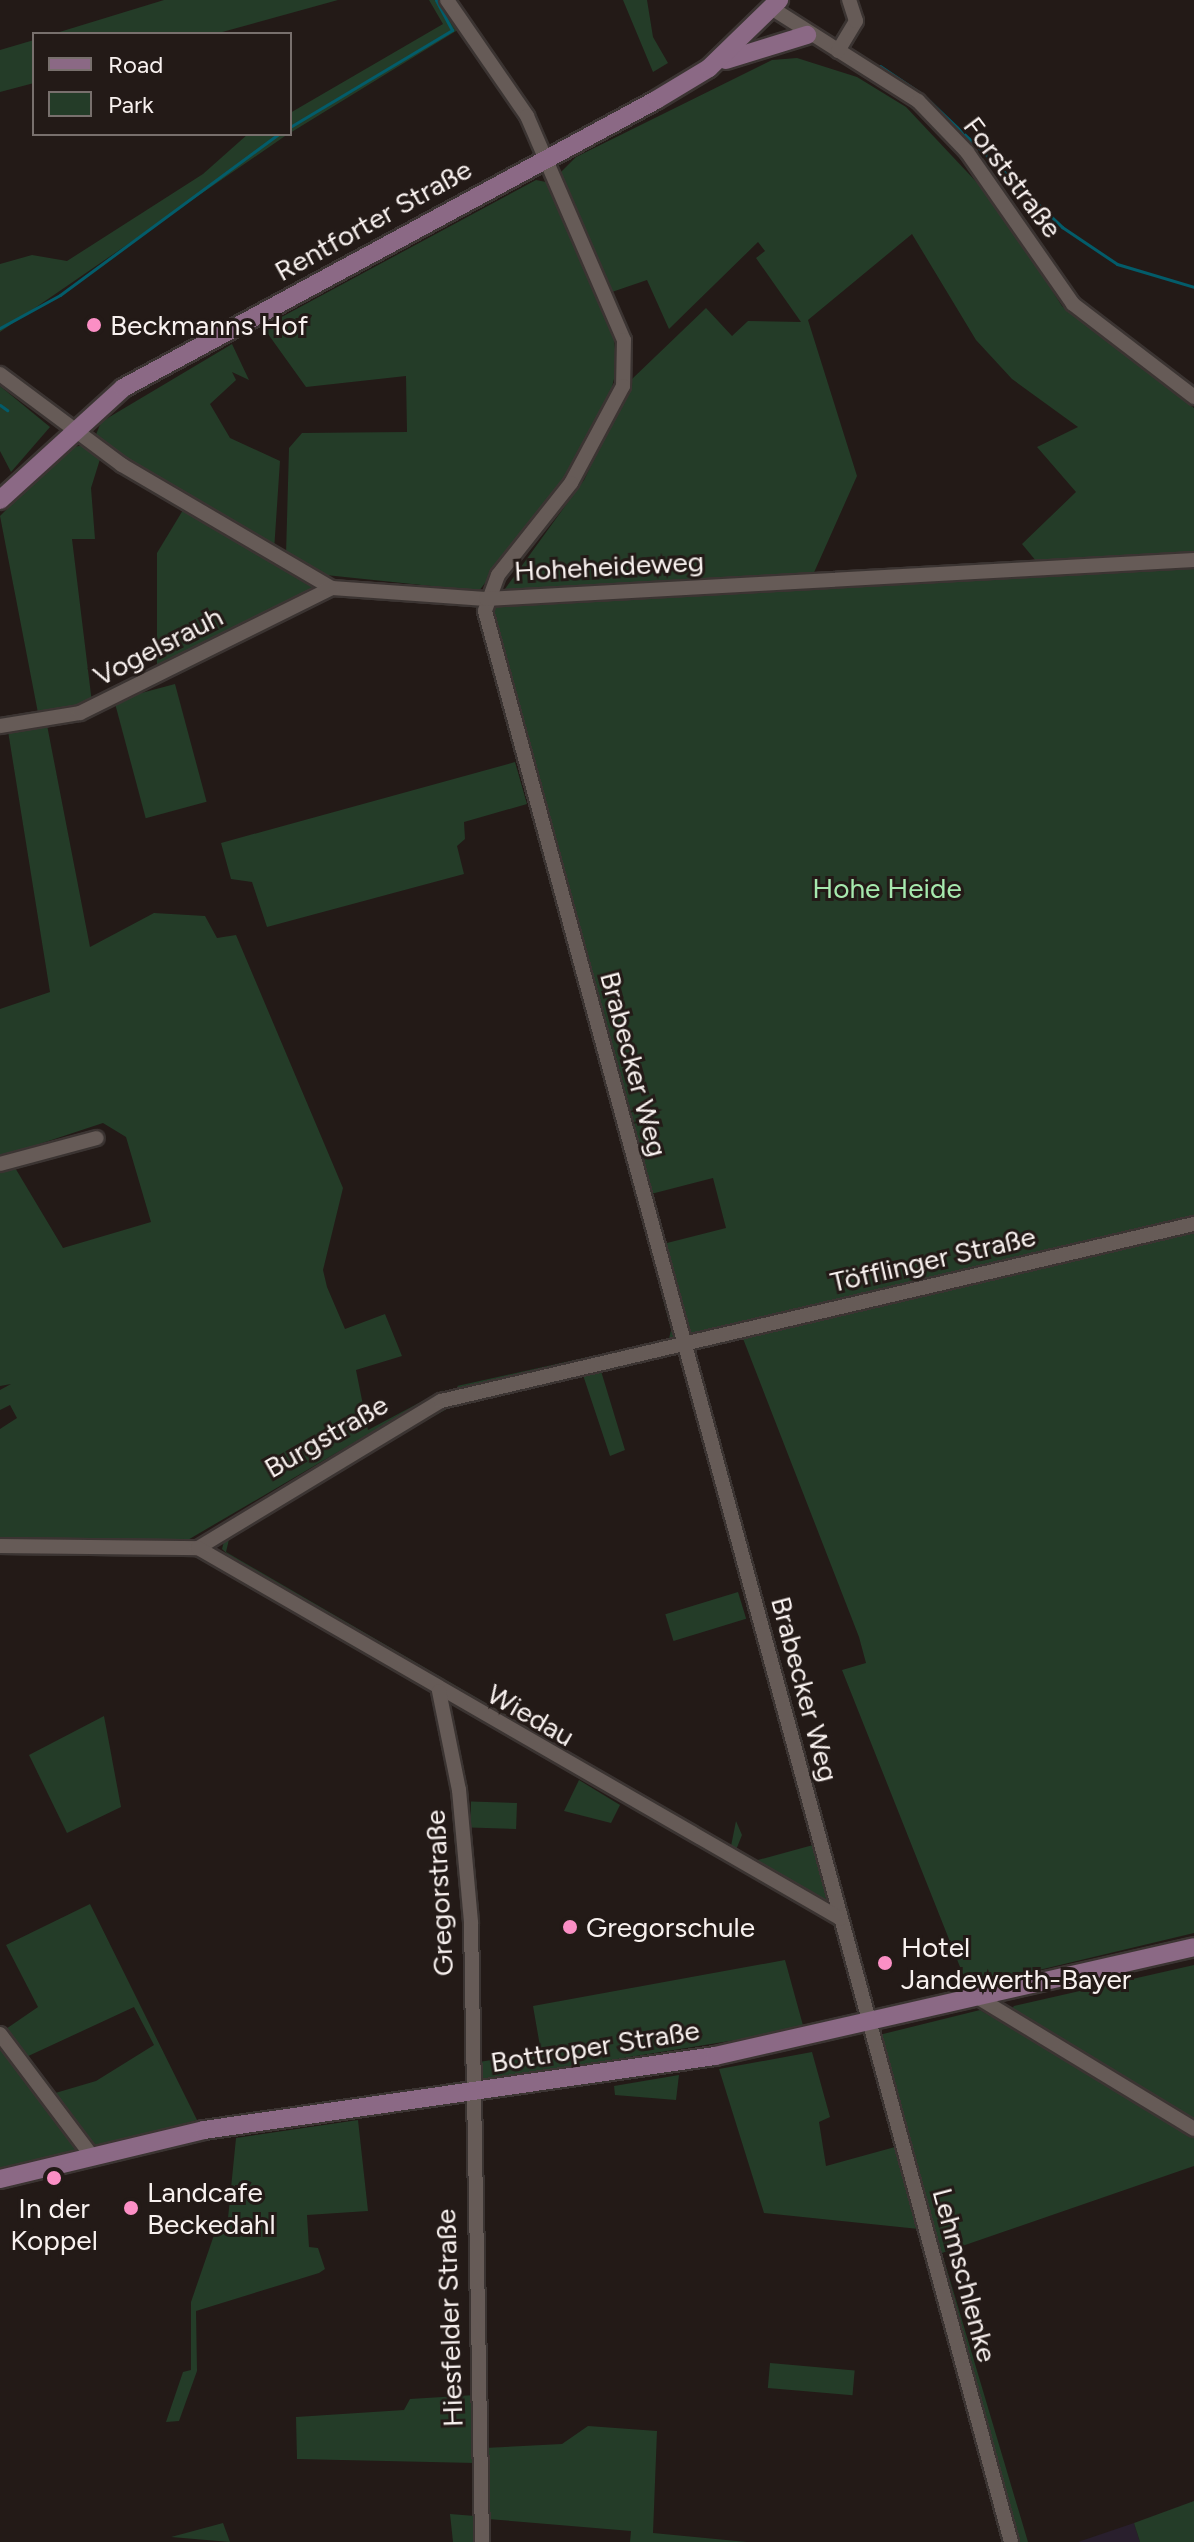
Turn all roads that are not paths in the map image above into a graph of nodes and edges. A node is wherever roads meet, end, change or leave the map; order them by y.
1 (447, 0) edge
2 (849, 0) edge
3 (776, 4) edge
4 (807, 35) junction
5 (838, 51) junction
6 (709, 68) junction
7 (544, 158) junction
8 (0, 374) edge
9 (1194, 397) edge
10 (71, 430) junction
11 (0, 500) edge
12 (1194, 560) edge
13 (332, 588) junction
14 (486, 599) junction
15 (0, 726) edge
16 (97, 1138) dead end
17 (0, 1164) edge
18 (1194, 1224) edge
19 (683, 1344) junction
20 (0, 1546) edge
21 (198, 1548) junction
22 (439, 1691) junction
23 (841, 1919) junction
24 (1194, 1947) edge
25 (977, 1997) junction
26 (870, 2022) junction
27 (0, 2034) edge
28 (471, 2093) junction
29 (1194, 2129) edge
30 (92, 2156) junction
31 (0, 2179) edge
32 (482, 2542) edge
33 (1011, 2542) edge

1 - 7 street
2 - 5 street
3 - 4 street, Forststraße
3 - 6 main road, Rentforter Straße
4 - 5 street, Forststraße
4 - 6 main road
5 - 9 street, Forststraße
6 - 7 main road, Rentforter Straße
7 - 10 main road, Rentforter Straße
7 - 14 street
8 - 10 street, Hoheheideweg
10 - 11 main road, Rentforter Straße
10 - 13 street, Hoheheideweg
12 - 14 street, Hoheheideweg
13 - 14 street, Hoheheideweg
13 - 15 street, Vogelsrauh
14 - 19 street, Brabecker Weg
16 - 17 street
18 - 19 street, Töfflinger Straße
19 - 21 street, Burgstraße
19 - 23 street, Brabecker Weg
20 - 21 street
21 - 22 street, Wiedau
22 - 23 street, Wiedau
22 - 28 street, Gregorstraße
23 - 26 street, Brabecker Weg
24 - 25 main road, Bottroper Straße
25 - 26 main road, Bottroper Straße
25 - 29 street
26 - 28 main road, Bottroper Straße
26 - 33 street, Lehmschlenke
27 - 30 street
28 - 30 main road, Bottroper Straße
28 - 32 street, Hiesfelder Straße
30 - 31 main road, Bottroper Straße

